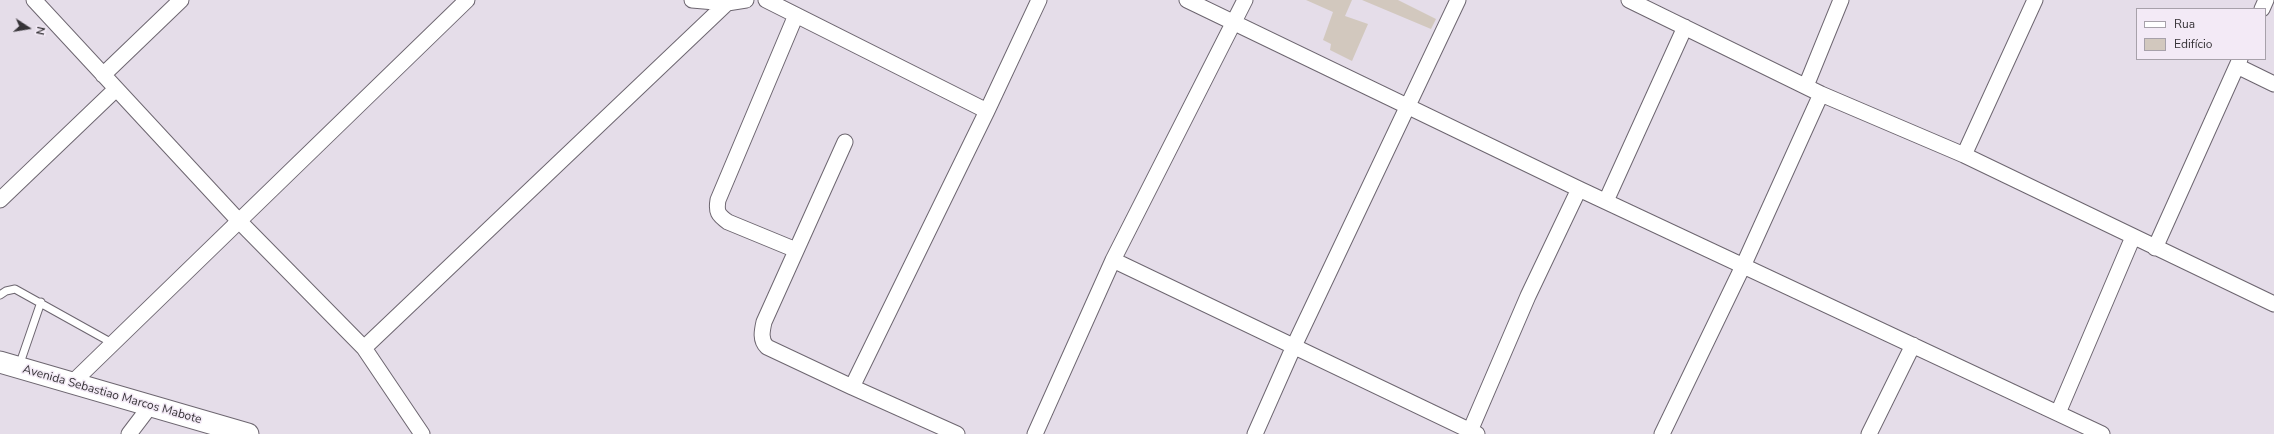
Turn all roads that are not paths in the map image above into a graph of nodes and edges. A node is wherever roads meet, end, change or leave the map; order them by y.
1 (34, 0) edge
2 (181, 0) edge
3 (466, 0) edge
4 (692, 0) edge
5 (746, 0) edge
6 (766, 0) edge
7 (1039, 0) edge
8 (1187, 0) edge
9 (1245, 0) edge
10 (1458, 0) edge
11 (1629, 0) edge
12 (1841, 0) edge
13 (2035, 0) edge
14 (727, 3) junction
15 (796, 15) junction
16 (1234, 23) junction
17 (1685, 27) junction
18 (2238, 62) edge
19 (103, 76) junction
20 (2274, 84) edge
21 (1806, 86) junction
22 (116, 89) junction
23 (1821, 94) junction
24 (1409, 106) junction
25 (987, 111) junction
26 (845, 142) dead end
27 (1964, 155) junction
28 (1579, 189) junction
29 (0, 200) edge
30 (1606, 201) junction
31 (238, 220) junction
32 (2133, 237) junction
33 (2155, 248) junction
34 (796, 250) junction
35 (1113, 260) junction
36 (1744, 264) junction
37 (0, 295) edge
38 (41, 302) junction
39 (2274, 304) edge
40 (112, 343) junction
41 (1912, 345) junction
42 (1294, 346) junction
43 (364, 348) junction
44 (9, 365) edge
45 (72, 383) junction
46 (852, 387) junction
47 (151, 405) junction
48 (2058, 413) junction
49 (2077, 429) edge
50 (1473, 432) edge
51 (130, 434) edge
52 (248, 434) edge
53 (422, 434) edge
54 (957, 434) edge
55 (1035, 434) edge
56 (1255, 434) edge
57 (1662, 434) edge
58 (1869, 434) edge
59 (2102, 434) edge

1 - 19 street
2 - 19 street
3 - 31 street
4 - 14 street
5 - 14 street
6 - 15 street
7 - 25 street
8 - 16 street
9 - 16 street
10 - 24 street
11 - 17 street
12 - 21 street
13 - 27 street
14 - 43 street
15 - 25 street
15 - 34 street
16 - 24 street
16 - 35 street
17 - 21 street
17 - 30 street
18 - 20 street
18 - 33 street
19 - 22 street
21 - 23 street
22 - 29 street
22 - 31 street
23 - 27 street
23 - 36 street
24 - 28 street
24 - 42 street
25 - 46 street
26 - 34 street
27 - 32 street
28 - 30 street
28 - 50 street
30 - 36 street
31 - 40 street
31 - 43 street
32 - 33 street
32 - 48 street
33 - 39 street
34 - 46 street
35 - 42 street
35 - 55 street
36 - 41 street
36 - 57 street
37 - 38 lane
38 - 40 lane
38 - 44 lane
40 - 45 street
41 - 48 street
41 - 58 street
42 - 50 street
42 - 56 street
43 - 53 street
44 - 45 main road, Avenida Sebastiao Marcos Mabote
45 - 47 main road, Avenida Sebastiao Marcos Mabote
46 - 54 street
47 - 51 street
47 - 52 main road, Avenida Sebastiao Marcos Mabote
48 - 49 street
49 - 59 street

